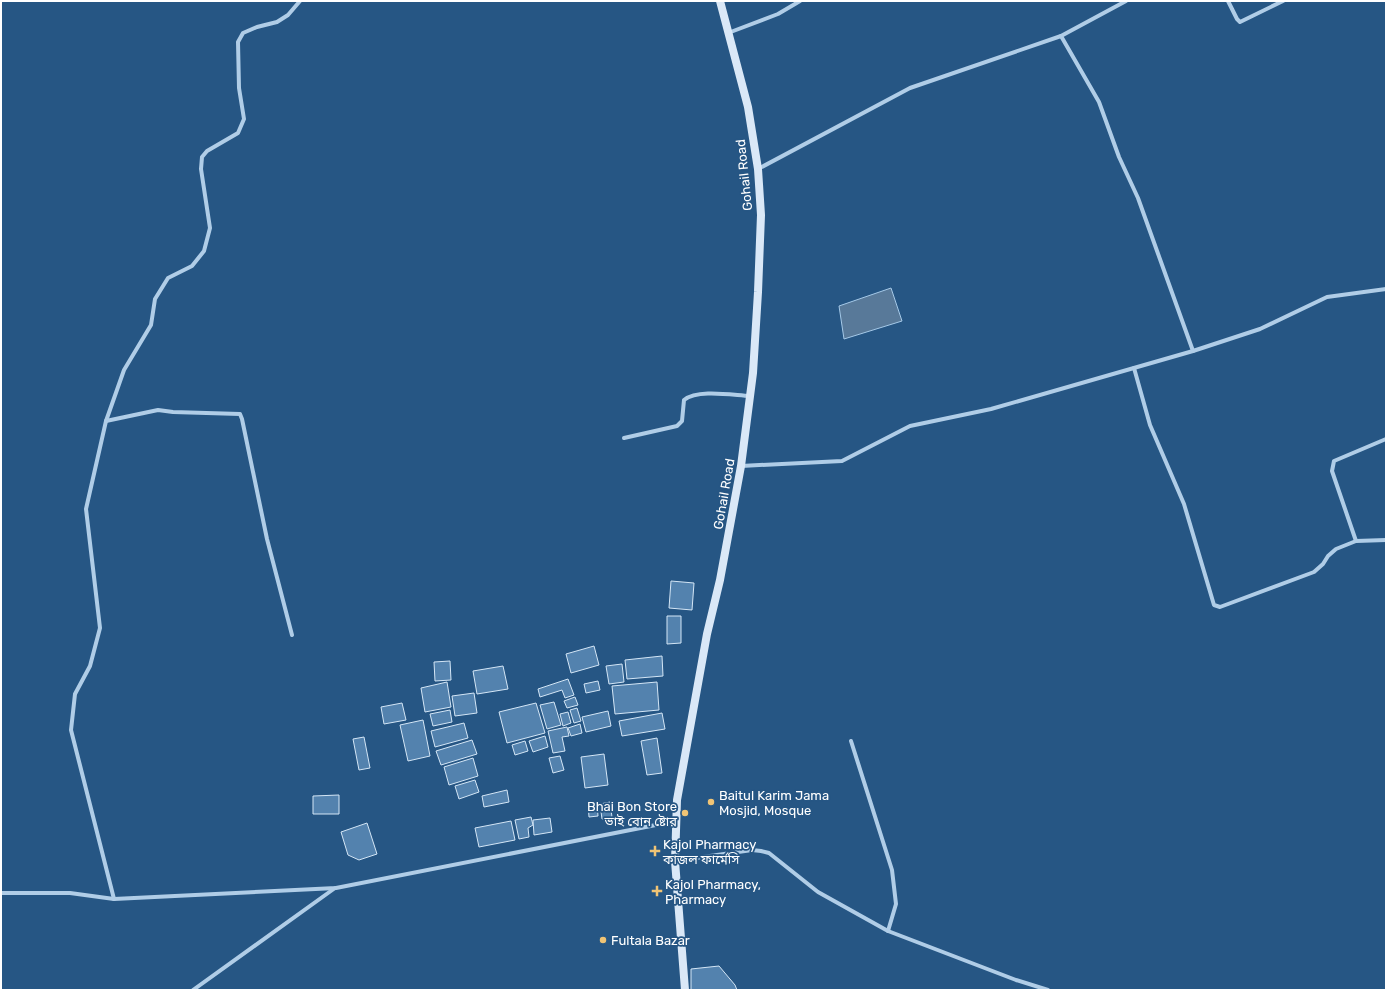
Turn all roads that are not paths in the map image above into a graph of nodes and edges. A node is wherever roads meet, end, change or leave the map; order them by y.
1 (300, 1) edge
2 (720, 1) edge
3 (800, 1) edge
4 (1126, 1) edge
5 (1228, 1) edge
6 (1282, 1) edge
7 (728, 33) junction
8 (1061, 36) junction
9 (758, 170) junction
10 (1386, 289) edge
11 (1193, 351) junction
12 (1134, 368) junction
13 (750, 396) junction
14 (106, 421) junction
15 (624, 438) dead end
16 (1386, 439) edge
17 (741, 466) junction
18 (1386, 540) edge
19 (1356, 541) junction
20 (292, 635) dead end
21 (851, 741) dead end
22 (676, 821) junction
23 (675, 861) junction
24 (336, 888) junction
25 (1, 893) edge
26 (114, 899) junction
27 (888, 931) junction
28 (193, 990) edge
29 (685, 990) edge
30 (1048, 990) edge

1 - 14 street
2 - 7 main road, Gohail Road
3 - 7 street
4 - 8 street
5 - 6 street
7 - 9 main road, Gohail Road
8 - 9 street
8 - 11 street
9 - 13 main road, Gohail Road
10 - 11 street
11 - 12 street
12 - 17 street
12 - 19 street
13 - 15 street
13 - 17 main road, Gohail Road
14 - 20 street
14 - 26 street
16 - 19 street
17 - 22 main road, Gohail Road
18 - 19 street
21 - 27 street
22 - 23 main road, Gohail Road
22 - 24 street
23 - 27 street
23 - 29 main road, Gohail Road
24 - 26 street
24 - 28 street
25 - 26 street
27 - 30 street

